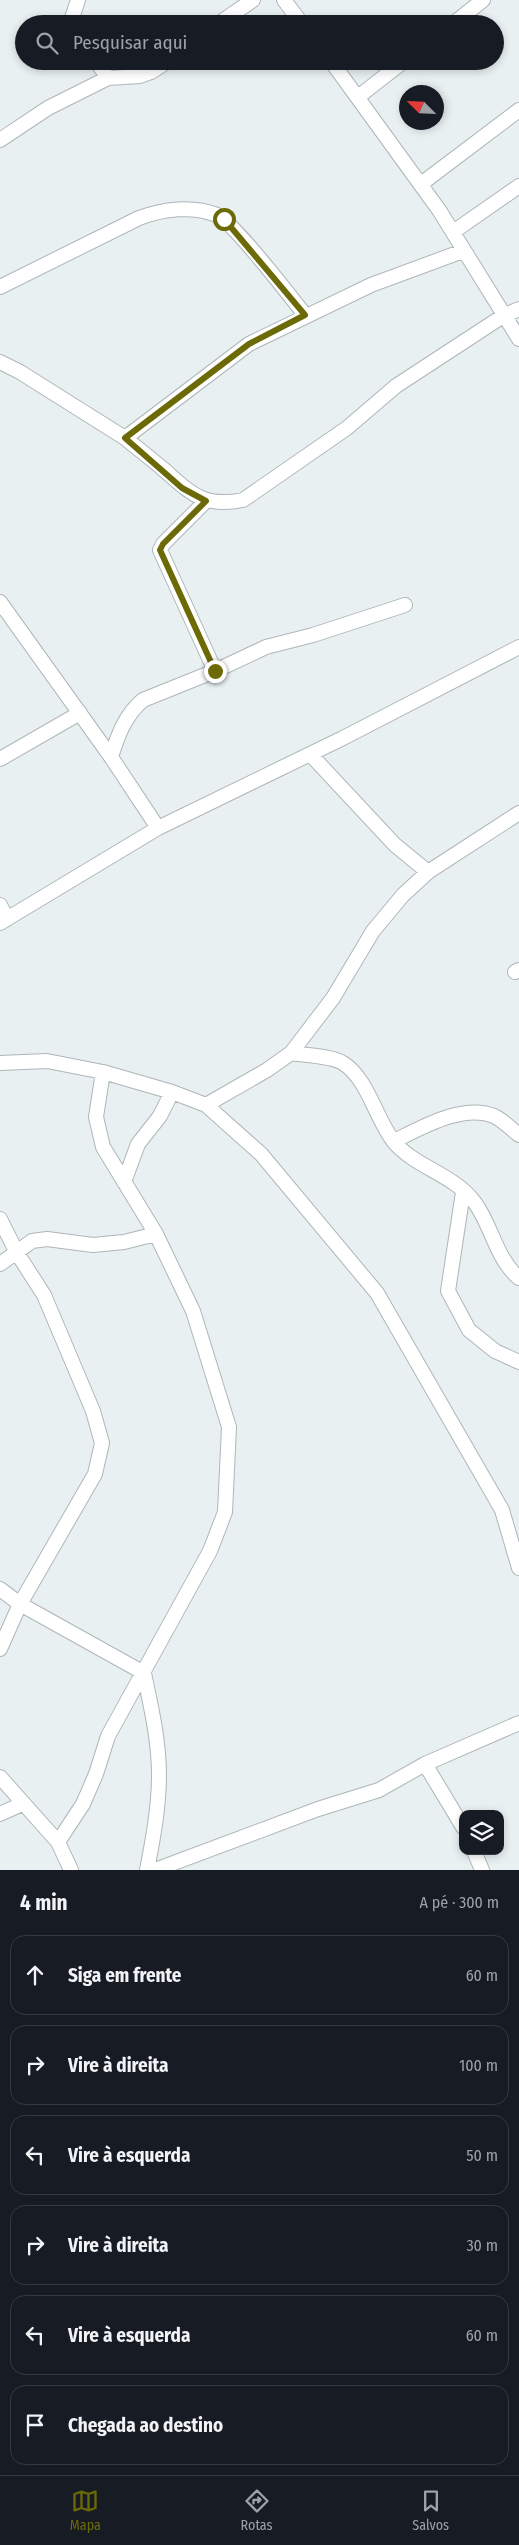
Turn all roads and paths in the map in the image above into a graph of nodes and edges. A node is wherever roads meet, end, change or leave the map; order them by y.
1 (78, 0) edge
2 (253, 0) edge
3 (483, 0) edge
4 (290, 2) edge
5 (73, 15) edge
6 (231, 15) edge
7 (297, 15) edge
8 (464, 15) edge
9 (102, 70) edge
10 (154, 70) edge
11 (338, 70) edge
12 (393, 70) edge
13 (108, 78) junction
14 (358, 98) junction
15 (519, 110) edge
16 (0, 140) edge
17 (421, 184) junction
18 (519, 186) edge
19 (453, 232) junction
20 (463, 252) junction
21 (0, 287) edge
22 (519, 309) edge
23 (305, 315) junction
24 (502, 316) junction
25 (519, 339) edge
26 (0, 362) edge
27 (125, 438) junction
28 (206, 501) junction
29 (0, 602) edge
30 (405, 605) dead end
31 (519, 647) edge
32 (215, 671) junction
33 (80, 713) junction
34 (310, 754) junction
35 (111, 757) junction
36 (0, 759) edge
37 (519, 813) edge
38 (158, 828) junction
39 (428, 872) junction
40 (0, 905) edge
41 (3, 921) edge
42 (291, 1053) junction
43 (0, 1063) edge
44 (104, 1072) junction
45 (172, 1092) junction
46 (206, 1105) junction
47 (519, 1135) edge
48 (394, 1141) junction
49 (124, 1182) junction
50 (463, 1192) junction
51 (0, 1219) edge
52 (156, 1234) junction
53 (17, 1253) junction
54 (0, 1264) edge
55 (517, 1273) edge
56 (519, 1362) edge
57 (519, 1568) edge
58 (0, 1588) edge
59 (20, 1604) junction
60 (0, 1649) edge
61 (144, 1673) junction
62 (519, 1723) edge
63 (425, 1764) junction
64 (0, 1777) edge
65 (22, 1804) junction
66 (0, 1814) edge
67 (459, 1820) edge
68 (58, 1842) junction
69 (476, 1855) edge
70 (71, 1870) edge
71 (148, 1870) edge
72 (156, 1870) edge
73 (482, 1870) edge

1 - 5 street
2 - 6 street
3 - 8 street
4 - 7 street
9 - 13 street
10 - 13 street
11 - 14 street
12 - 14 street
13 - 16 street
14 - 17 street
15 - 17 street
17 - 19 street
18 - 19 street
19 - 20 street
20 - 23 street
20 - 24 street
21 - 23 street
22 - 24 street
23 - 27 street
24 - 25 street
24 - 28 street
26 - 27 street
27 - 28 street
28 - 32 street
29 - 33 street
30 - 32 street
31 - 34 street
32 - 35 street
33 - 35 street
33 - 36 street
34 - 38 street
34 - 39 street
35 - 38 street
37 - 39 street
38 - 41 street
39 - 42 street
40 - 41 street
42 - 46 street
42 - 48 street
43 - 44 street
44 - 45 street
44 - 49 street
45 - 46 street
45 - 49 street
46 - 57 street
47 - 48 street
48 - 50 street
49 - 52 street
50 - 55 street
50 - 56 street
51 - 53 street
52 - 53 street
52 - 61 street
53 - 54 street
53 - 59 street
58 - 59 street
59 - 60 street
59 - 61 street
61 - 68 street
61 - 71 street
62 - 63 street
63 - 67 street
63 - 72 street
64 - 65 street
65 - 66 street
65 - 68 street
68 - 70 street
69 - 73 street

